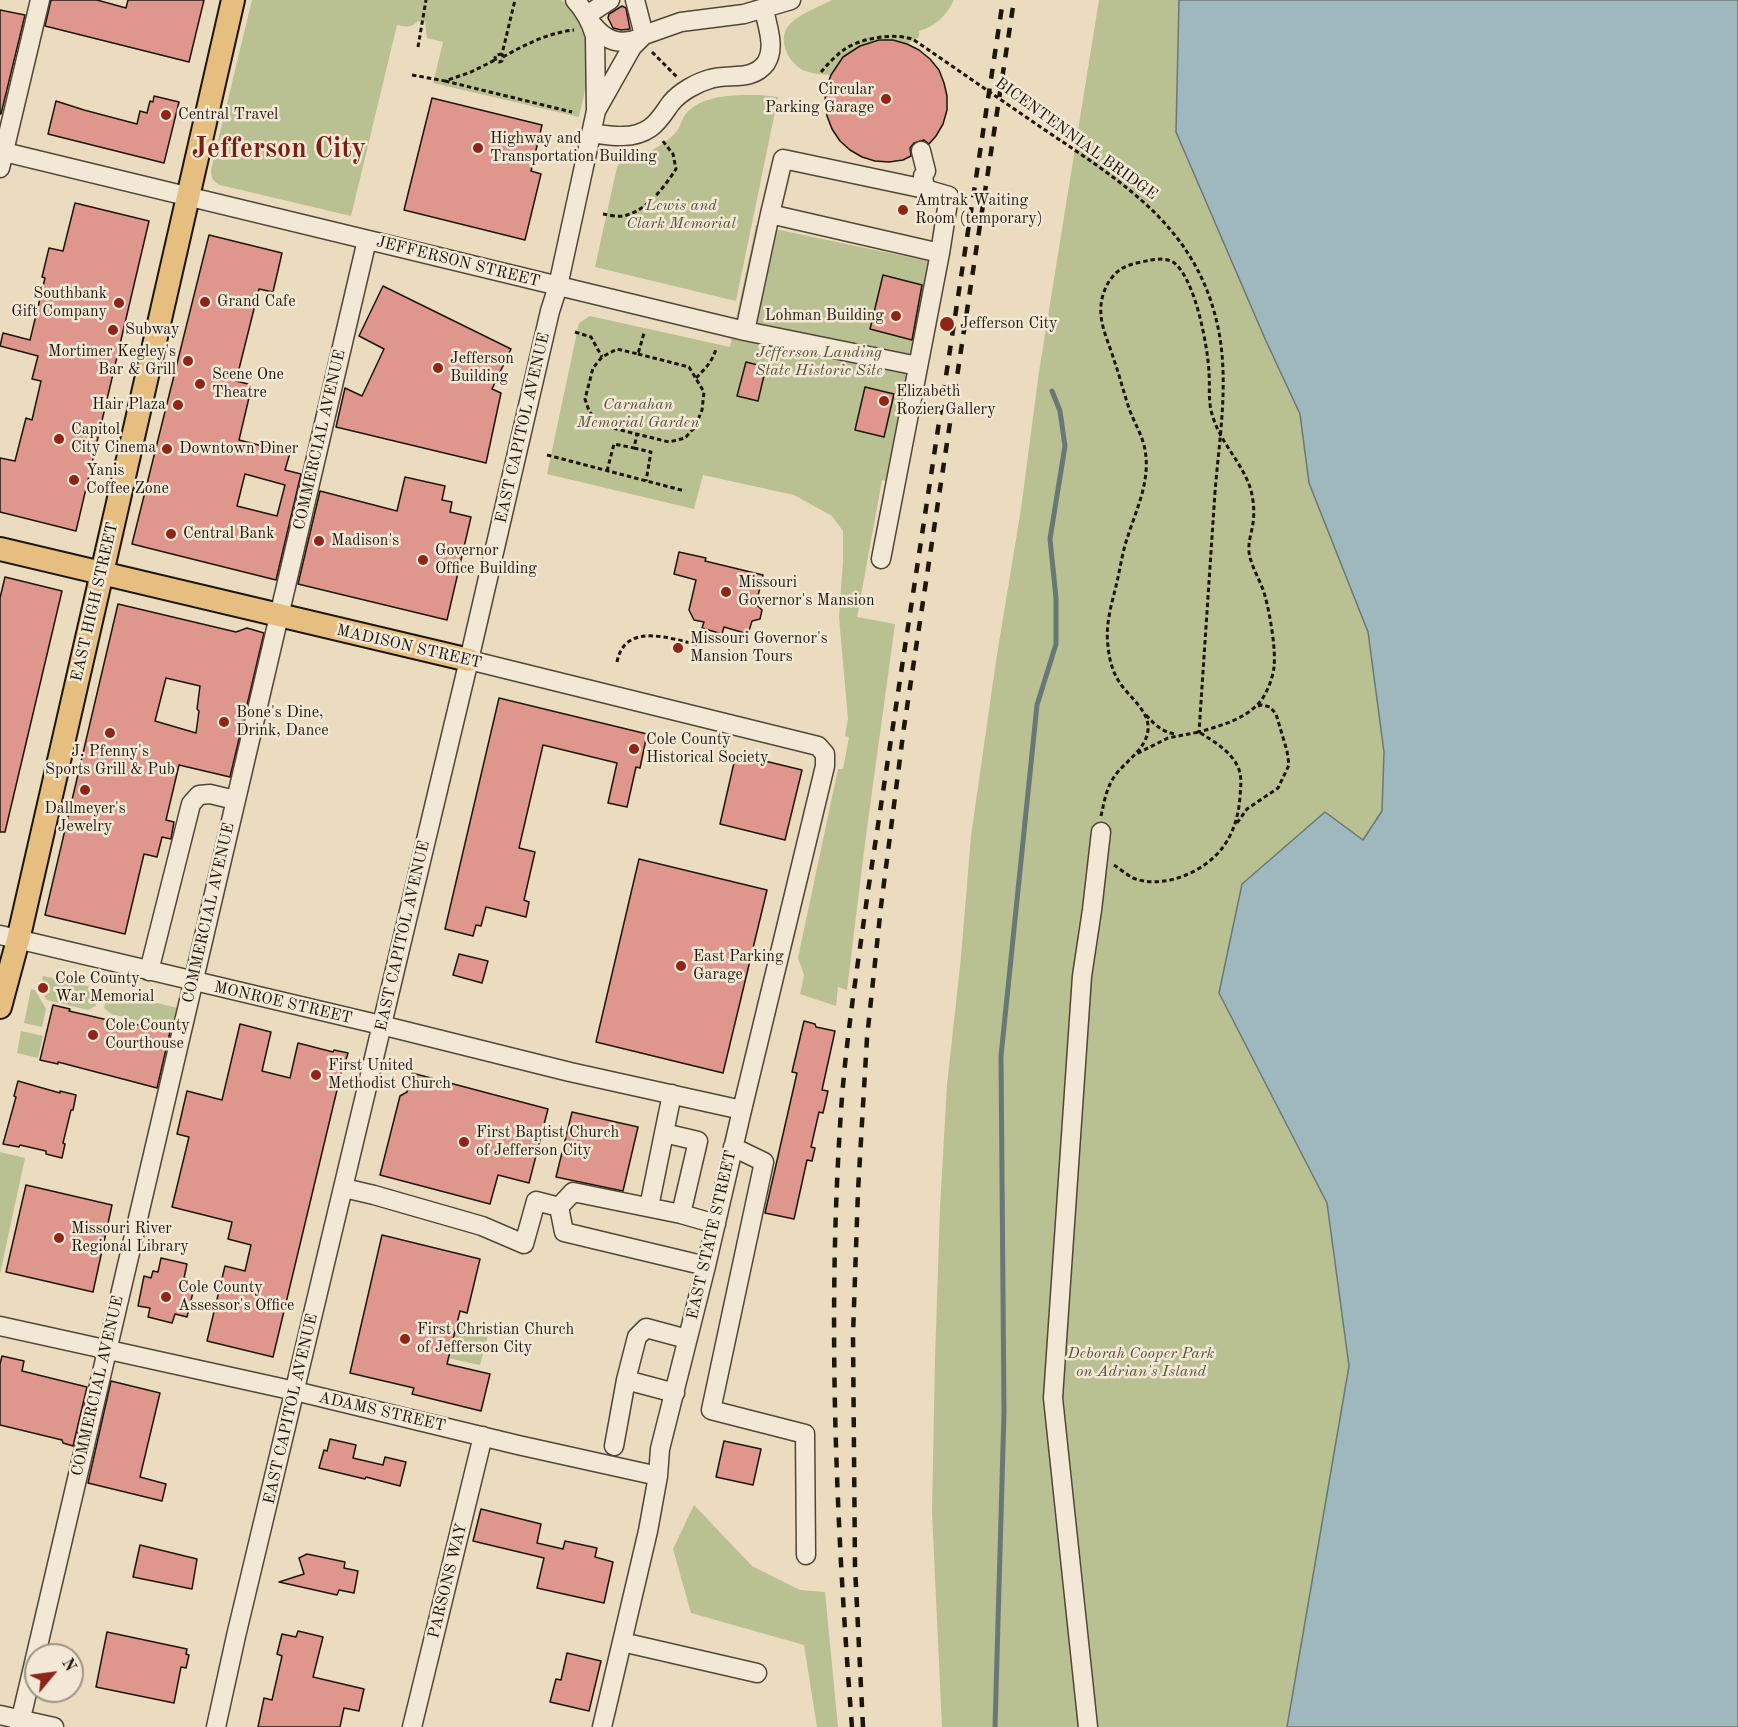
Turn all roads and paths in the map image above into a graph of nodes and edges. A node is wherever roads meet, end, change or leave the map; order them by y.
1 (40, 0) edge
2 (233, 0) edge
3 (426, 0) edge
4 (515, 0) edge
5 (575, 0) edge
6 (610, 0) edge
7 (635, 0) edge
8 (791, 0) edge
9 (764, 9) junction
10 (589, 20) junction
11 (574, 30) dead end
12 (645, 41) junction
13 (418, 47) dead end
14 (503, 56) junction
15 (820, 72) dead end
16 (412, 75) dead end
17 (445, 81) junction
18 (681, 81) dead end
19 (596, 111) junction
20 (572, 112) dead end
21 (592, 133) junction
22 (662, 140) dead end
23 (916, 154) dead end
24 (1, 157) edge
25 (924, 183) junction
26 (187, 196) junction
27 (603, 213) dead end
28 (771, 214) junction
29 (367, 240) junction
30 (939, 253) junction
31 (558, 286) junction
32 (745, 331) junction
33 (575, 332) dead end
34 (644, 333) dead end
35 (717, 349) dead end
36 (638, 354) junction
37 (602, 357) junction
38 (918, 366) junction
39 (696, 378) junction
40 (637, 434) junction
41 (634, 448) junction
42 (547, 456) dead end
43 (607, 471) junction
44 (646, 481) junction
45 (685, 491) dead end
46 (0, 549) edge
47 (881, 559) dead end
48 (102, 573) junction
49 (278, 616) junction
50 (699, 645) dead end
51 (469, 660) junction
52 (617, 662) dead end
53 (1253, 708) junction
54 (1142, 711) junction
55 (1199, 732) junction
56 (1185, 733) junction
57 (818, 746) joint
58 (1136, 754) junction
59 (235, 800) junction
60 (1233, 829) junction
61 (1101, 832) junction
62 (9, 938) edge
63 (149, 971) junction
64 (192, 982) junction
65 (0, 1008) edge
66 (381, 1025) junction
67 (672, 1095) junction
68 (742, 1110) junction
69 (664, 1134) junction
70 (733, 1147) junction
71 (344, 1188) junction
72 (559, 1207) junction
73 (649, 1207) junction
74 (681, 1214) junction
75 (716, 1224) junction
76 (706, 1266) junction
77 (0, 1326) edge
78 (687, 1339) junction
79 (106, 1351) junction
80 (626, 1380) junction
81 (295, 1391) junction
82 (675, 1393) junction
83 (483, 1436) junction
84 (614, 1446) dead end
85 (658, 1476) junction
86 (806, 1555) dead end
87 (622, 1642) junction
88 (757, 1673) dead end
89 (0, 1715) edge
90 (20, 1723) edge
91 (54, 1727) edge
92 (216, 1727) edge
93 (412, 1727) edge
94 (602, 1727) edge
95 (1088, 1727) edge

1 - 24 street
2 - 26 main road, EAST HIGH STREET
3 - 13 path
4 - 14 path
5 - 10 street
6 - 10 street
7 - 12 street
8 - 9 street
9 - 12 street
9 - 21 street
10 - 12 street
10 - 19 street
11 - 14 path
12 - 18 path
12 - 19 street
14 - 17 path
15 - 55 path, BICENTENNIAL BRIDGE, bridge
16 - 17 path
17 - 20 path
19 - 21 street, EAST CAPITOL AVENUE
21 - 31 street, EAST CAPITOL AVENUE
22 - 27 path
23 - 25 street
24 - 26 street, JEFFERSON STREET
25 - 28 street
25 - 30 street
26 - 29 street, JEFFERSON STREET
26 - 48 main road, EAST HIGH STREET
28 - 30 street
28 - 32 street
29 - 31 street, JEFFERSON STREET
29 - 49 street, COMMERCIAL AVENUE
30 - 38 street
31 - 32 street, JEFFERSON STREET
31 - 51 street, EAST CAPITOL AVENUE
32 - 38 street, JEFFERSON STREET
33 - 37 path
34 - 36 path
35 - 39 path
36 - 37 path
36 - 39 path
37 - 40 path
38 - 47 street
39 - 40 path
40 - 41 path
41 - 43 path
41 - 44 path
42 - 43 path
43 - 44 path
44 - 45 path
46 - 48 main road, MADISON STREET
48 - 49 main road, MADISON STREET
48 - 62 main road, EAST HIGH STREET
49 - 51 main road, MADISON STREET
49 - 59 street, COMMERCIAL AVENUE
50 - 52 path
51 - 57 street, MADISON STREET
51 - 66 street, EAST CAPITOL AVENUE
53 - 54 path
53 - 55 path
53 - 60 path
54 - 56 path
54 - 58 path
55 - 56 path
55 - 60 path
56 - 58 path
57 - 68 street, EAST STATE STREET
58 - 61 path
59 - 63 street
59 - 64 street, COMMERCIAL AVENUE
60 - 61 path
61 - 95 street
62 - 63 street, MONROE STREET
62 - 65 main road, EAST HIGH STREET
63 - 64 street, MONROE STREET
64 - 66 street, MONROE STREET
64 - 79 street, COMMERCIAL AVENUE
66 - 67 street, MONROE STREET
66 - 71 street, EAST CAPITOL AVENUE
67 - 68 street, MONROE STREET
67 - 69 street
68 - 70 street, EAST STATE STREET
69 - 73 street
69 - 74 street
70 - 75 street, EAST STATE STREET
70 - 86 street
71 - 72 street
71 - 81 street, EAST CAPITOL AVENUE
72 - 73 street
72 - 76 street
73 - 74 street
74 - 75 street
75 - 76 street, EAST STATE STREET
76 - 78 street, EAST STATE STREET
77 - 79 street, ADAMS STREET
78 - 80 street
78 - 82 street, EAST STATE STREET
79 - 81 street, ADAMS STREET
79 - 90 street, COMMERCIAL AVENUE
80 - 82 street
80 - 84 street
81 - 83 street, ADAMS STREET
81 - 92 street, EAST CAPITOL AVENUE
82 - 85 street, EAST STATE STREET
83 - 85 street, ADAMS STREET
83 - 93 street, PARSONS WAY
85 - 87 street, EAST STATE STREET
87 - 88 street
87 - 94 street, EAST STATE STREET
89 - 90 street
90 - 91 street

